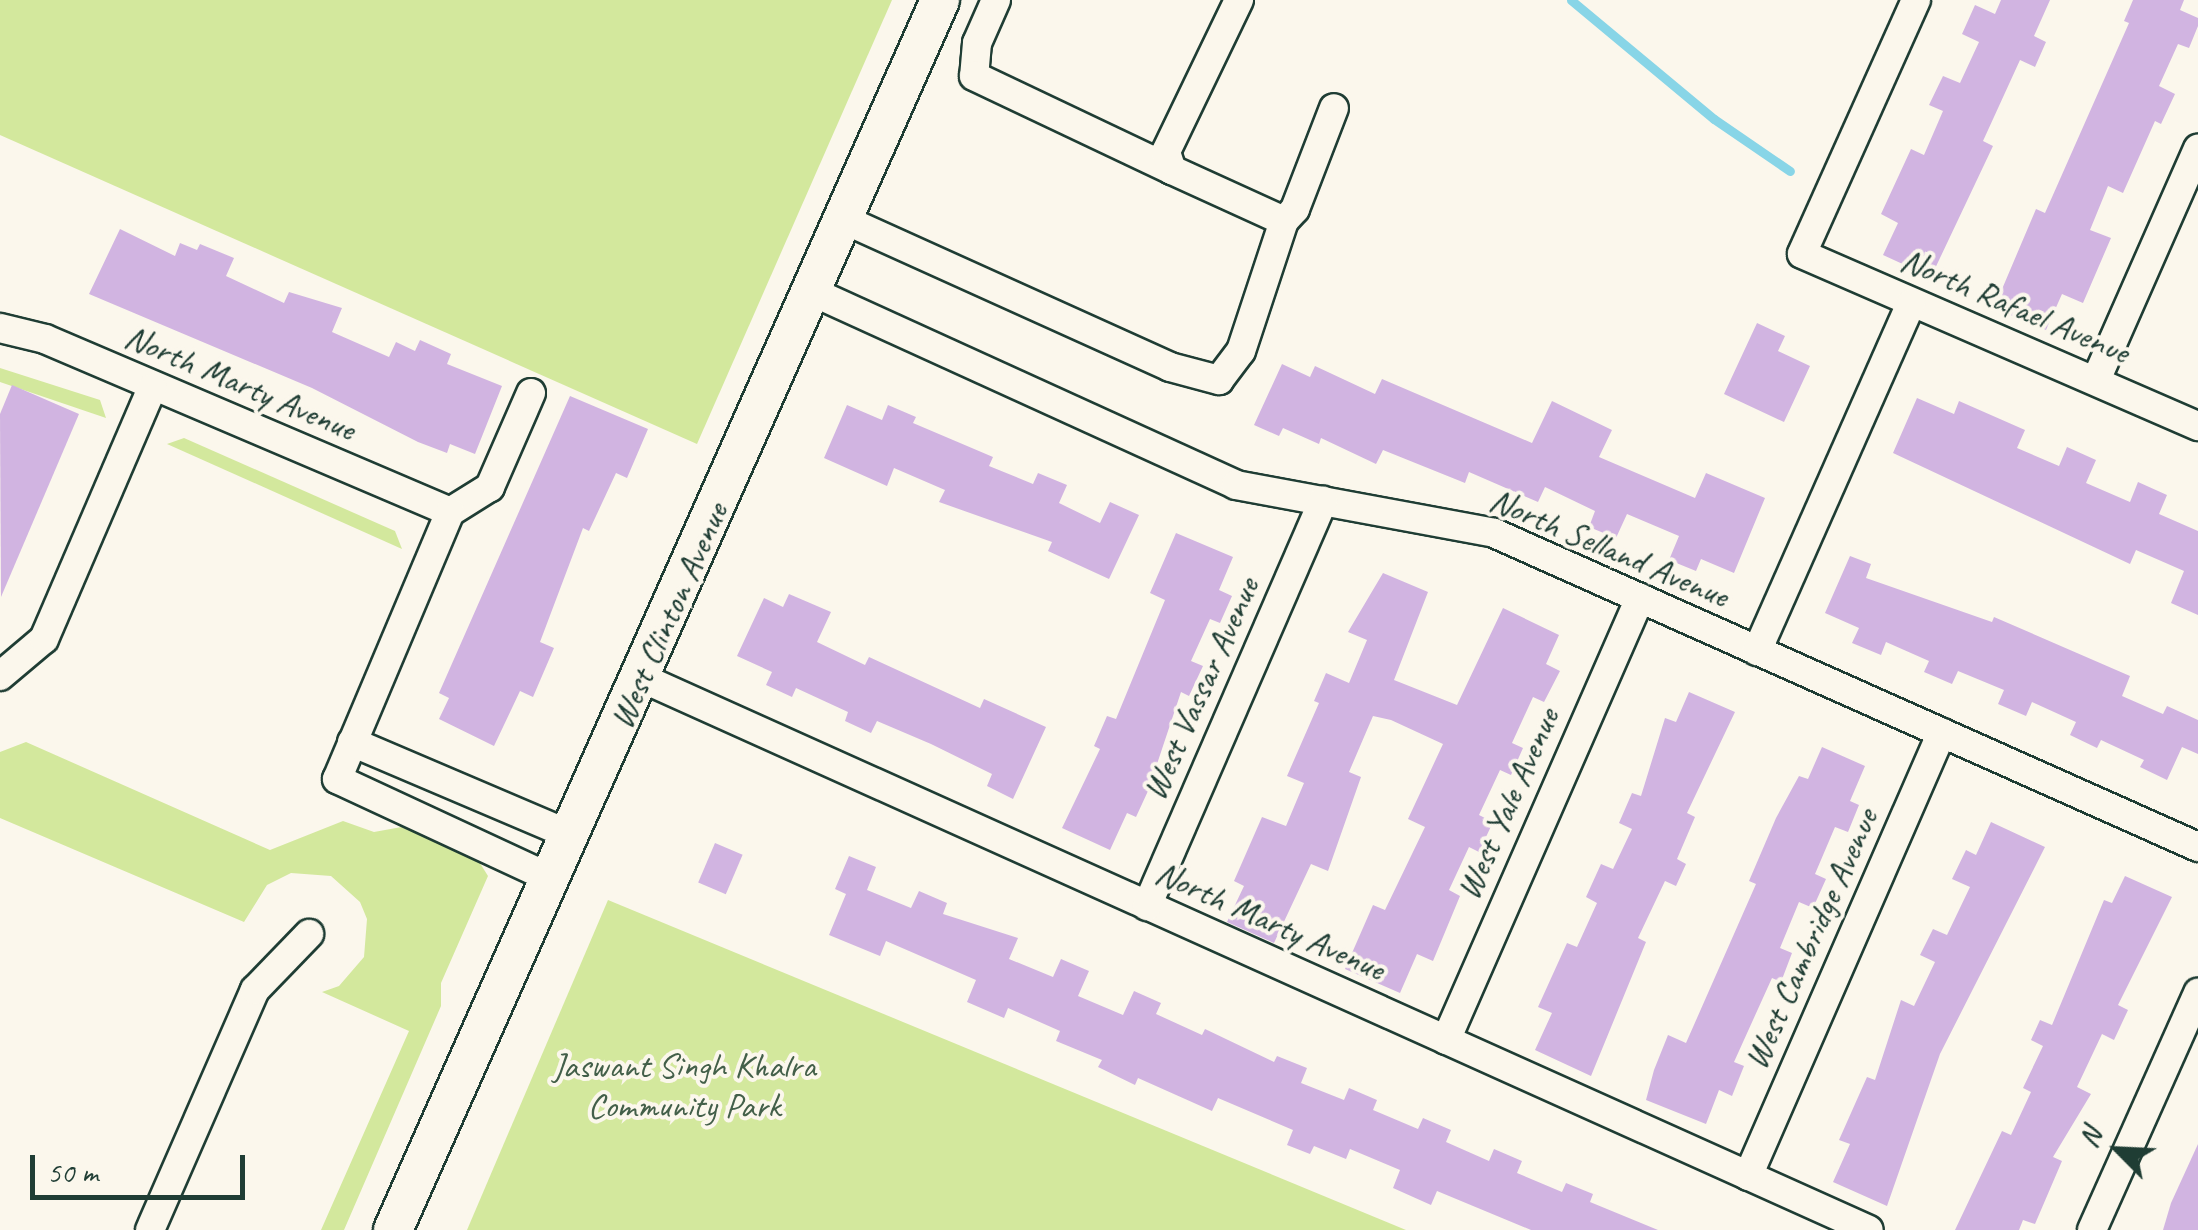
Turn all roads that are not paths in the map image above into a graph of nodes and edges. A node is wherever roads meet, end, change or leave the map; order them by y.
1 (940, 0) edge
2 (996, 0) edge
3 (1239, 0) edge
4 (1916, 0) edge
5 (1334, 108) dead end
6 (2198, 148) edge
7 (1172, 170) junction
8 (845, 220) junction
9 (1284, 221) junction
10 (814, 292) junction
11 (1911, 304) junction
12 (0, 328) edge
13 (2096, 380) junction
14 (152, 388) junction
15 (531, 393) dead end
16 (2198, 426) edge
17 (1323, 501) junction
18 (450, 512) junction
19 (1640, 598) junction
20 (1757, 651) junction
21 (0, 676) edge
22 (642, 678) junction
23 (1942, 733) junction
24 (352, 742) junction
25 (570, 836) junction
26 (2198, 847) edge
27 (550, 878) junction
28 (1147, 906) junction
29 (309, 934) dead end
30 (2198, 993) edge
31 (1446, 1040) junction
32 (1748, 1176) junction
33 (150, 1230) edge
34 (393, 1230) edge
35 (1868, 1230) edge
36 (2092, 1230) edge

1 - 8 main road, West Clinton Avenue
2 - 7 street
3 - 7 street
4 - 11 street, North Rafael Avenue
5 - 9 street
6 - 13 street
7 - 9 street
8 - 9 street
8 - 10 main road, West Clinton Avenue
10 - 17 street, North Selland Avenue
10 - 22 main road, West Clinton Avenue
11 - 13 street, North Rafael Avenue
11 - 20 street
12 - 14 street, North Marty Avenue
13 - 16 street, North Rafael Avenue
14 - 18 street, North Marty Avenue
14 - 21 street
15 - 18 street
17 - 19 street, North Selland Avenue
17 - 28 street, West Vassar Avenue
18 - 24 street
19 - 20 street, North Selland Avenue
19 - 31 street, West Yale Avenue
20 - 23 street, North Selland Avenue
22 - 25 main road, West Clinton Avenue
22 - 28 street, North Marty Avenue
23 - 26 street, North Selland Avenue
23 - 32 street, West Cambridge Avenue
24 - 25 street
24 - 27 street
25 - 27 main road, West Clinton Avenue
27 - 34 main road, West Clinton Avenue
28 - 31 street, North Marty Avenue
29 - 33 street
30 - 36 street
31 - 32 street, North Marty Avenue
32 - 35 street, North Marty Avenue

